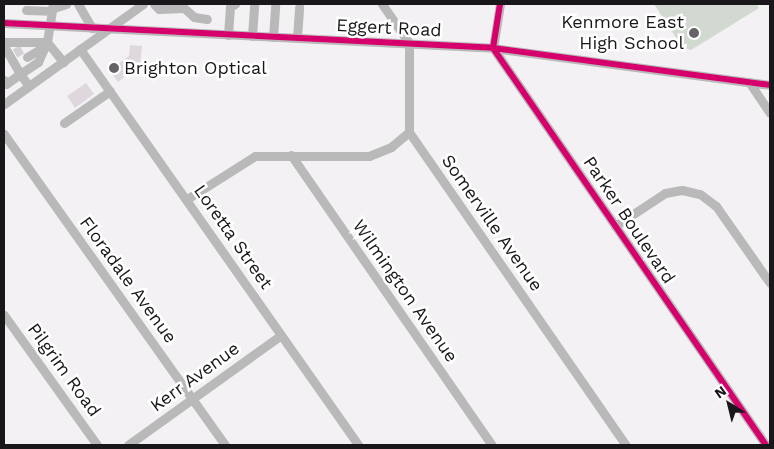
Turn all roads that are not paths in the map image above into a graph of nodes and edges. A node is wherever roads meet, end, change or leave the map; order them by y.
1 (66, 4) edge
2 (78, 4) edge
3 (143, 4) edge
4 (154, 4) edge
5 (235, 4) edge
6 (254, 4) edge
7 (383, 4) edge
8 (500, 4) edge
9 (276, 5) dead end
10 (26, 7) edge
11 (299, 7) dead end
12 (52, 8) edge
13 (194, 17) junction
14 (207, 19) dead end
15 (4, 24) edge
16 (25, 25) junction
17 (48, 26) junction
18 (92, 28) junction
19 (108, 29) junction
20 (193, 33) junction
21 (228, 34) junction
22 (252, 36) junction
23 (273, 37) junction
24 (297, 38) junction
25 (32, 41) junction
26 (46, 44) junction
27 (409, 44) junction
28 (493, 48) junction
29 (80, 49) junction
30 (12, 53) edge
31 (63, 62) junction
32 (20, 74) junction
33 (4, 80) edge
34 (749, 82) junction
35 (770, 85) edge
36 (29, 86) junction
37 (110, 91) junction
38 (4, 104) edge
39 (770, 113) edge
40 (64, 123) dead end
41 (409, 132) junction
42 (4, 134) edge
43 (291, 155) junction
44 (187, 199) junction
45 (616, 226) junction
46 (770, 283) edge
47 (4, 315) edge
48 (282, 335) junction
49 (192, 398) junction
50 (97, 445) edge
51 (128, 445) edge
52 (225, 445) edge
53 (358, 445) edge
54 (492, 445) edge
55 (626, 445) edge
56 (766, 445) edge

1 - 12 street
2 - 18 street
3 - 19 street
4 - 13 street
5 - 21 street
6 - 22 street
7 - 27 street
8 - 28 street
9 - 23 street
10 - 12 street
10 - 16 street
11 - 24 street
12 - 17 street
13 - 14 street
13 - 20 street
15 - 16 street, Eggert Road
16 - 17 street, Eggert Road
17 - 18 street, Eggert Road
17 - 26 street
18 - 19 street, Eggert Road
19 - 20 street, Eggert Road
19 - 29 street
20 - 21 street, Eggert Road
21 - 22 street, Eggert Road
22 - 23 street, Eggert Road
23 - 24 street, Eggert Road
24 - 27 street, Eggert Road
25 - 26 street
25 - 30 street
25 - 30 street
26 - 30 street
26 - 31 street
26 - 32 street
27 - 28 street, Eggert Road
27 - 41 street
28 - 34 street, Eggert Road
28 - 45 street, Parker Boulevard
29 - 31 street
29 - 37 street, Loretta Street
30 - 32 street
31 - 36 street
32 - 33 street
32 - 36 street
34 - 35 street, Eggert Road
34 - 39 street
36 - 38 street
37 - 40 street
37 - 44 street, Loretta Street
41 - 43 street
41 - 55 street, Somerville Avenue
42 - 49 street, Floradale Avenue
43 - 44 street
43 - 54 street, Wilmington Avenue
44 - 48 street, Loretta Street
45 - 46 street
45 - 56 street, Parker Boulevard
47 - 50 street, Pilgrim Road
48 - 49 street, Kerr Avenue
48 - 53 street, Loretta Street
49 - 51 street, Kerr Avenue
49 - 52 street, Floradale Avenue

